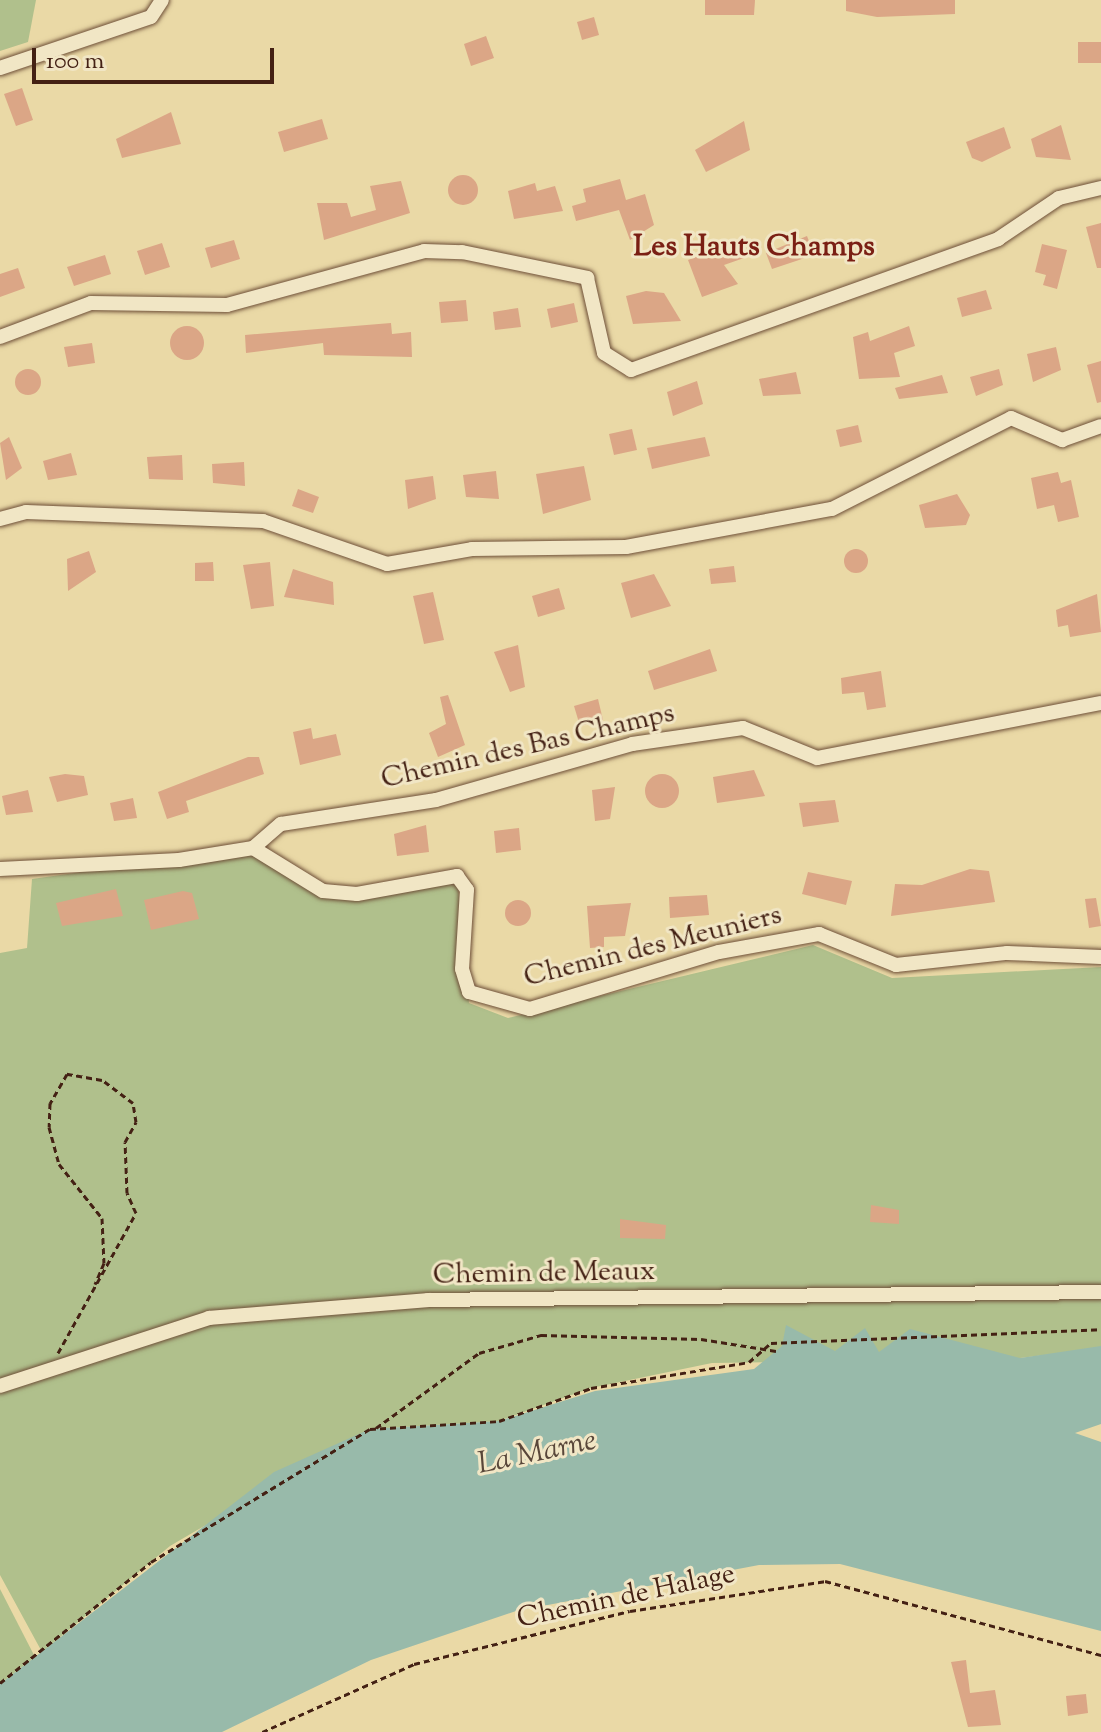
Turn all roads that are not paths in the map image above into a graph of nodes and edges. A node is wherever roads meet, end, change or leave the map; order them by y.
1 (162, 0) edge
2 (0, 68) edge
3 (1101, 188) edge
4 (0, 337) edge
5 (1101, 426) edge
6 (0, 519) edge
7 (1101, 703) edge
8 (253, 848) junction
9 (0, 869) edge
10 (1101, 957) edge
11 (1101, 1292) edge
12 (0, 1386) edge

1 - 2 street
3 - 4 street
5 - 6 street
7 - 8 street, Chemin des Bas Champs
8 - 9 street
8 - 10 street, Chemin des Meuniers
11 - 12 street, Chemin de Meaux

